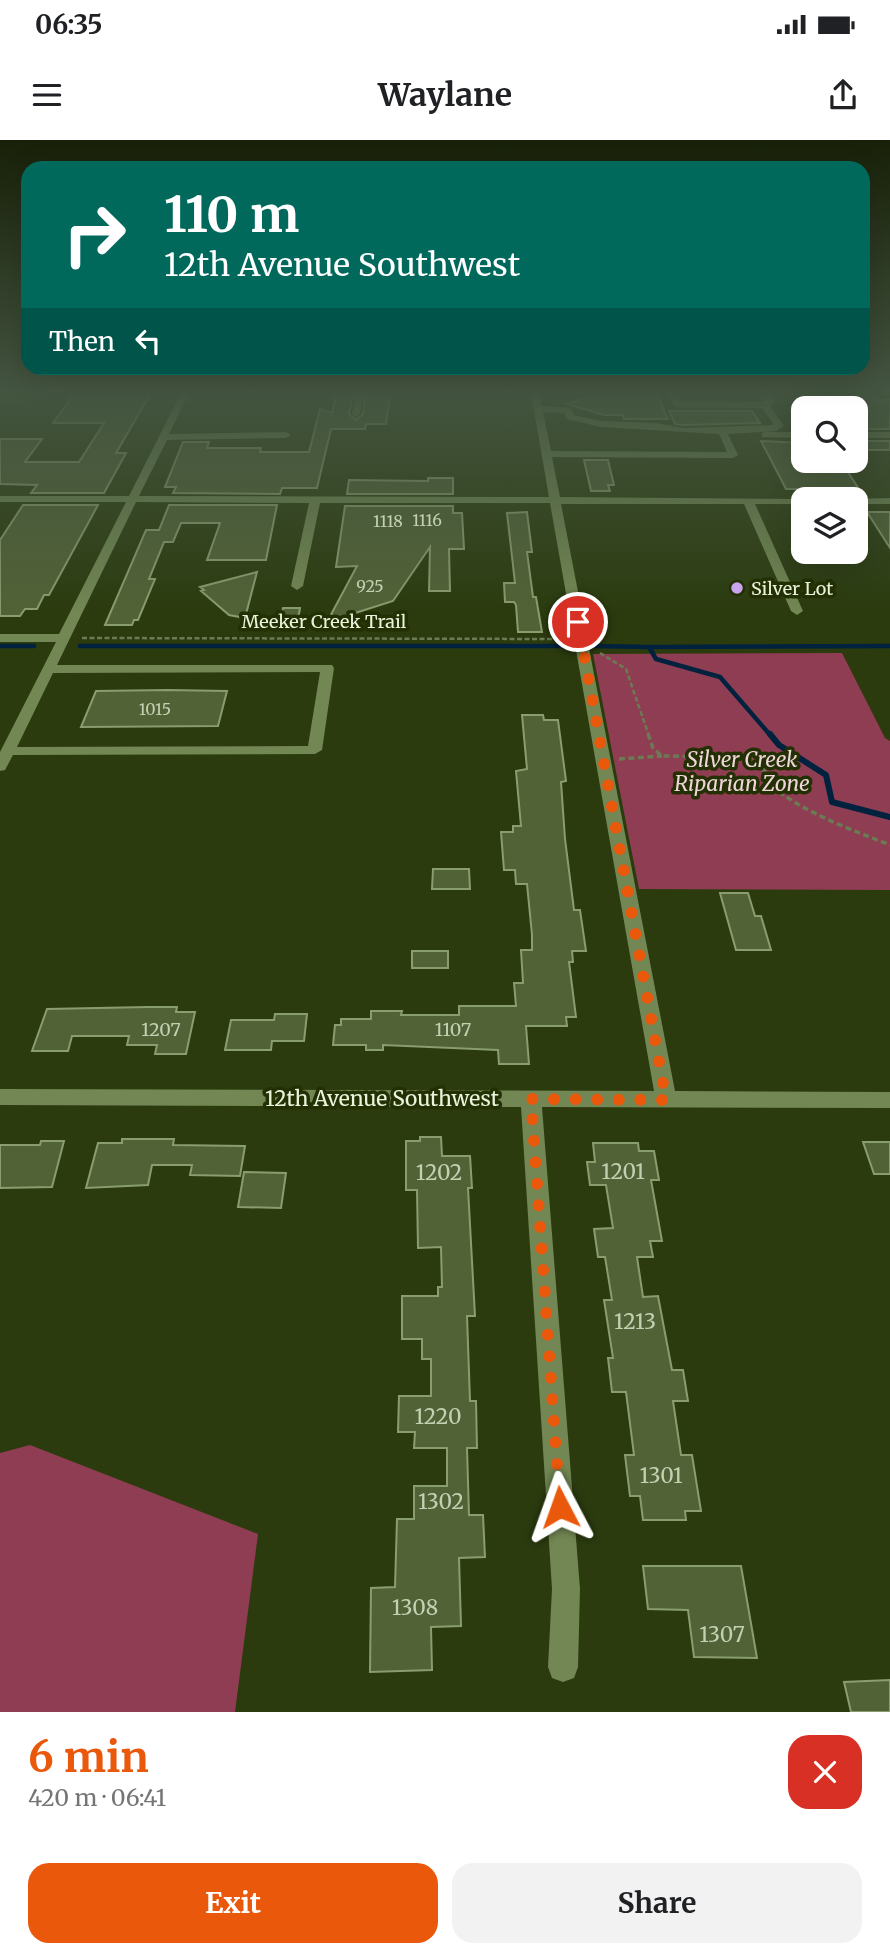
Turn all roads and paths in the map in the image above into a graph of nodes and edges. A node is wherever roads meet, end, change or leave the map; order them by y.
1 (149, 466) edge
2 (549, 466) edge
3 (4, 499) edge
4 (134, 499) junction
5 (315, 500) junction
6 (556, 500) junction
7 (748, 500) junction
8 (791, 501) edge
9 (868, 501) edge
10 (890, 501) edge
11 (0, 510) edge
12 (297, 586) dead end
13 (797, 611) dead end
14 (0, 638) edge
15 (69, 638) junction
16 (573, 639) dead end
17 (593, 651) dead end
18 (49, 669) junction
19 (8, 751) junction
20 (662, 755) junction
21 (603, 759) junction
22 (0, 767) edge
23 (890, 845) edge
24 (0, 1097) edge
25 (531, 1099) junction
26 (666, 1100) junction
27 (890, 1100) edge
28 (563, 1667) dead end

1 - 4 street
2 - 6 street
3 - 4 street
3 - 11 street
4 - 5 street
4 - 15 street
5 - 6 street
5 - 12 street
6 - 7 street
6 - 21 street
7 - 8 street
7 - 13 street
9 - 10 street
14 - 15 street
15 - 16 path, Meeker Creek Trail
15 - 18 street
17 - 20 path
18 - 19 street
18 - 19 street
19 - 22 street
20 - 21 path
20 - 23 path
21 - 26 street
24 - 25 street, 12th Avenue Southwest
25 - 26 street, 12th Avenue Southwest
25 - 28 street
26 - 27 street, 12th Avenue Southwest

